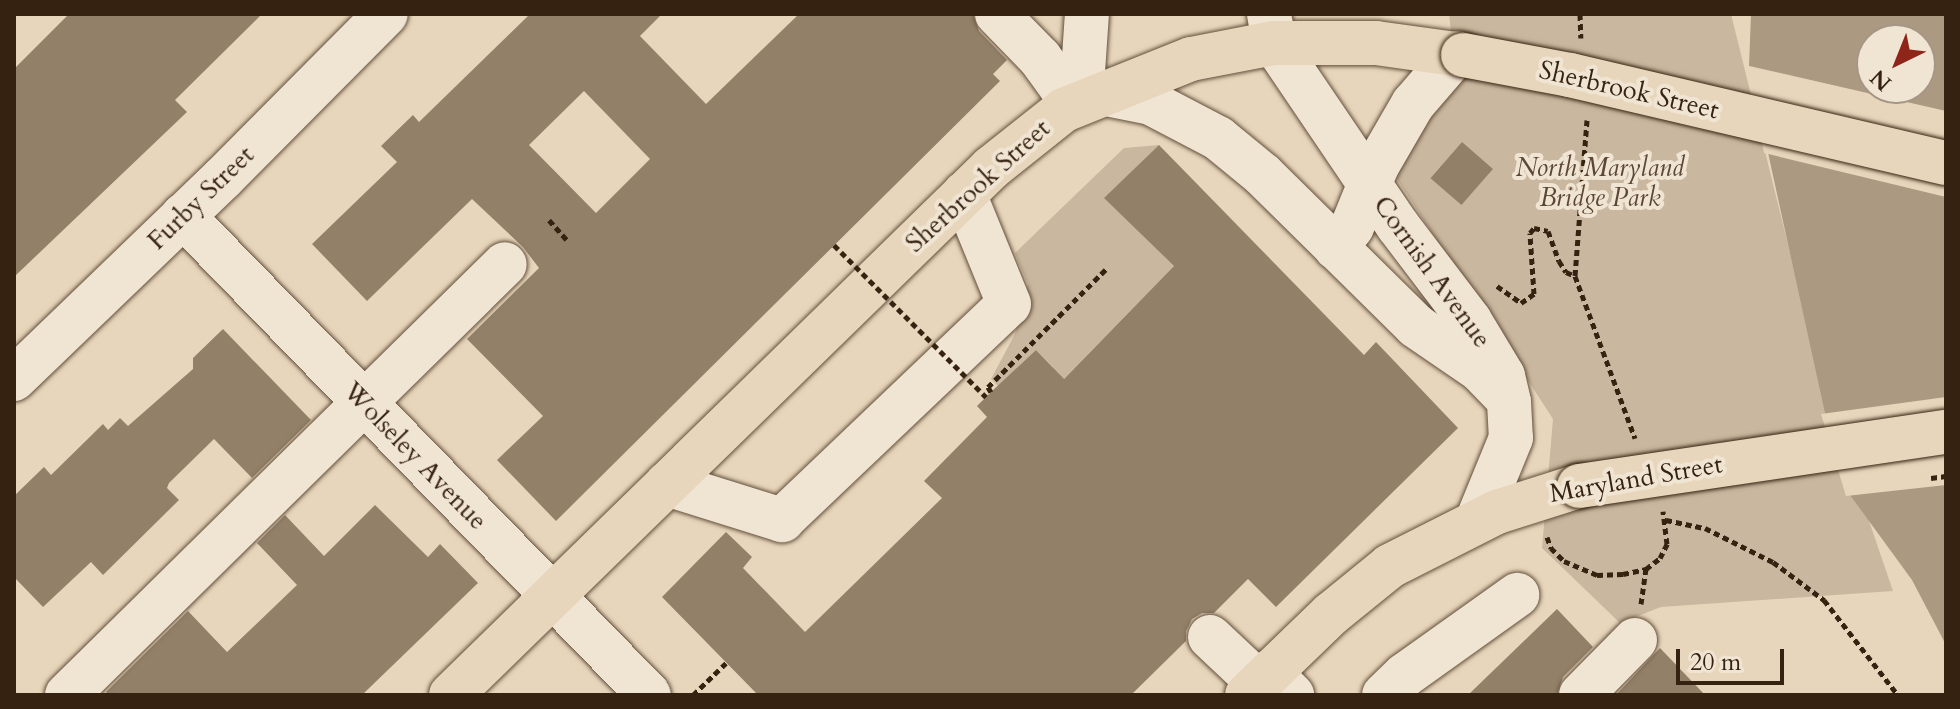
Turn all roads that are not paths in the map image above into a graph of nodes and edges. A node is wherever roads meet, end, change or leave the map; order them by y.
1 (386, 14) edge
2 (997, 14) edge
3 (1087, 14) edge
4 (1272, 28) edge
5 (1460, 54) junction
6 (1085, 100) junction
7 (1946, 163) edge
8 (1370, 184) junction
9 (964, 194) junction
10 (183, 216) junction
11 (1336, 248) junction
12 (505, 264) dead end
13 (14, 379) edge
14 (1509, 402) junction
15 (364, 403) junction
16 (1946, 432) edge
17 (667, 484) junction
18 (1477, 521) junction
19 (551, 595) junction
20 (1517, 595) dead end
21 (1210, 637) dead end
22 (1635, 640) dead end
23 (1267, 686) edge
24 (67, 695) edge
25 (451, 695) edge
26 (649, 695) edge
27 (1384, 695) edge
28 (1581, 695) edge

1 - 10 street, Furby Street
2 - 6 street
3 - 6 street
4 - 5 main road, Sherbrook Street
4 - 6 main road, Sherbrook Street
4 - 8 street, Cornish Avenue
5 - 7 main road, Sherbrook Street, bridge
5 - 8 street
6 - 9 main road, Sherbrook Street
6 - 11 street
8 - 11 street
8 - 14 street, Cornish Avenue
9 - 17 main road, Sherbrook Street
9 - 17 street
10 - 13 street, Furby Street
10 - 15 street, Wolseley Avenue
11 - 14 street
12 - 15 street
14 - 18 street, Cornish Avenue
15 - 19 street, Wolseley Avenue
15 - 24 street
16 - 18 main road, Maryland Street, bridge
17 - 19 main road, Sherbrook Street
18 - 23 main road, Maryland Street
19 - 25 main road, Sherbrook Street
19 - 26 street, Wolseley Avenue
20 - 27 street
21 - 23 street
22 - 28 street

